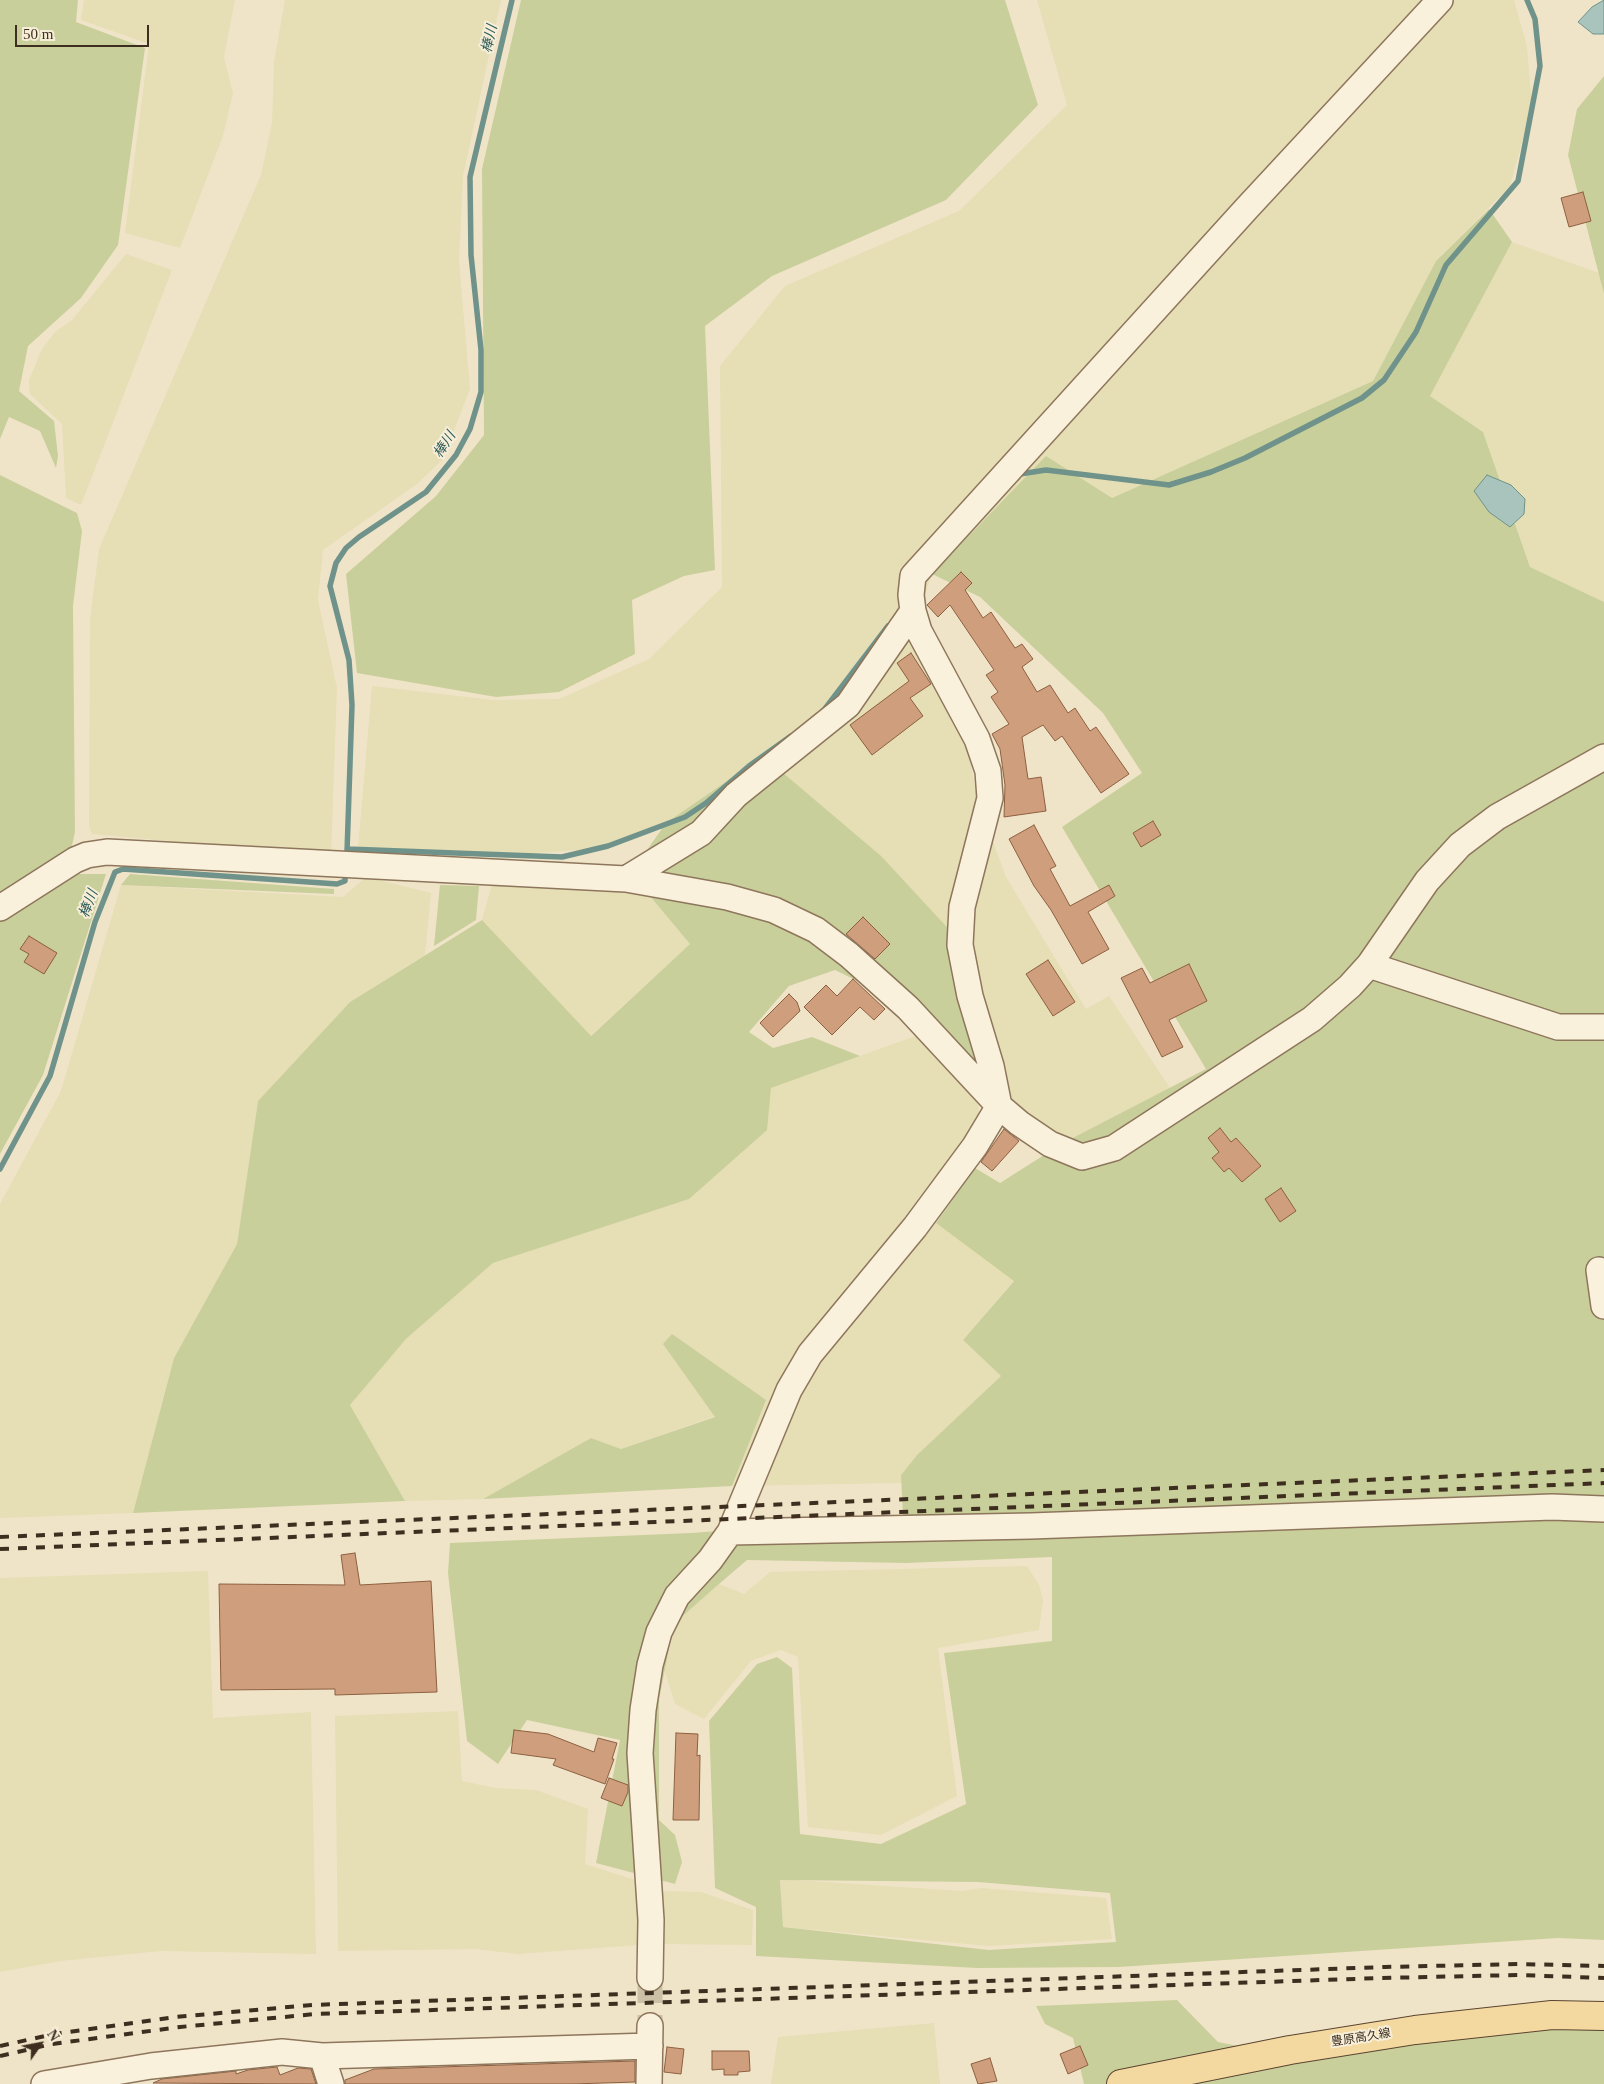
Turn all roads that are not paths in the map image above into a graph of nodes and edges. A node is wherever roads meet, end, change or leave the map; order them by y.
1 (1440, 0) edge
2 (912, 611) junction
3 (1604, 757) edge
4 (626, 879) junction
5 (0, 908) edge
6 (1369, 965) junction
7 (1604, 1028) edge
8 (999, 1106) junction
9 (1599, 1270) dead end
10 (1604, 1306) edge
11 (1604, 1509) edge
12 (730, 1532) junction
13 (650, 1978) tunnel mouth
14 (1604, 2016) edge
15 (322, 2056) junction
16 (44, 2084) edge
17 (331, 2084) edge
18 (649, 2084) edge
19 (1121, 2084) edge

1 - 2 street
2 - 4 street
2 - 8 street
3 - 6 street
4 - 5 street
4 - 8 street
6 - 7 street
6 - 8 street
8 - 12 street
9 - 10 street
11 - 12 street
12 - 13 street
14 - 19 main road, 豊原高久線
15 - 16 street
15 - 17 street
15 - 18 street

